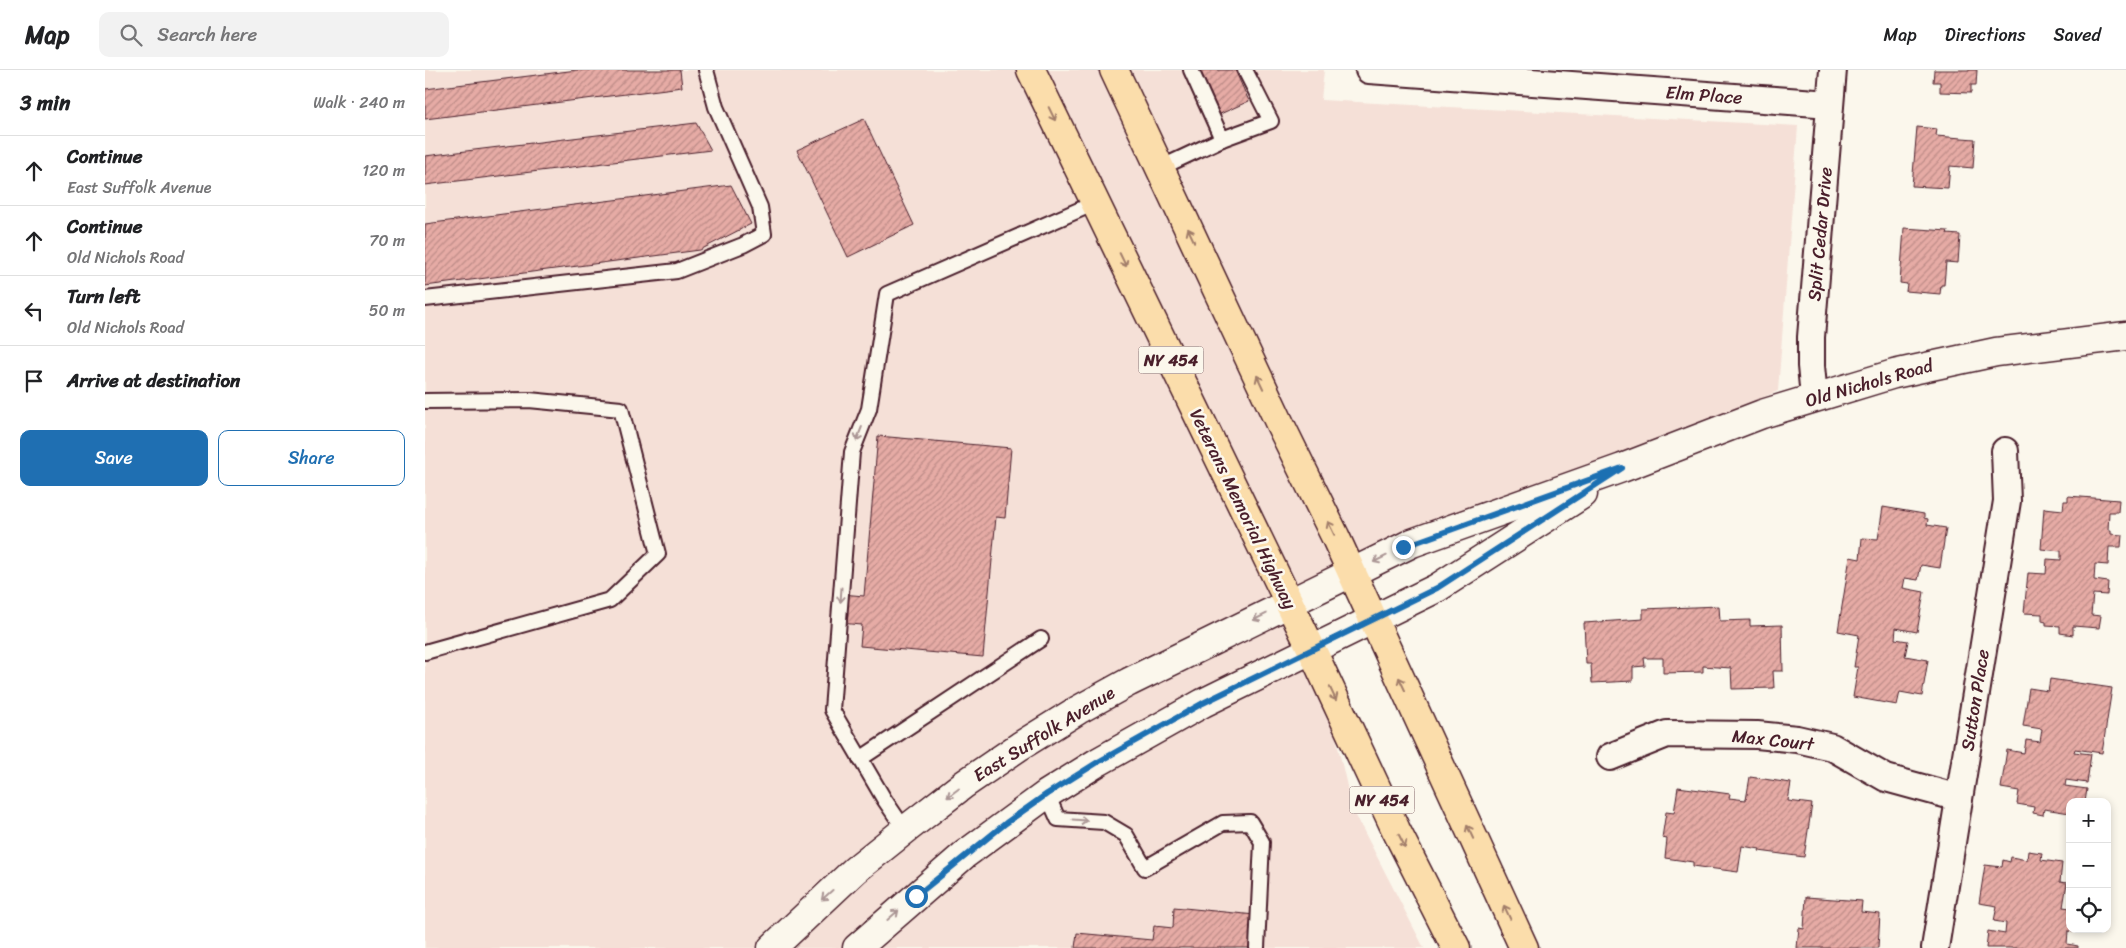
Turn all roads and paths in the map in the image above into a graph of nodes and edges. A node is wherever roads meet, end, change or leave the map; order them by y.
1 (706, 70) edge
2 (1031, 70) edge
3 (1114, 70) edge
4 (1191, 70) edge
5 (1245, 70) edge
6 (1369, 70) edge
7 (1833, 70) edge
8 (1830, 104) junction
9 (1222, 139) junction
10 (1160, 168) junction
11 (1095, 202) junction
12 (425, 298) edge
13 (2126, 336) edge
14 (1814, 397) junction
15 (425, 401) edge
16 (2005, 451) dead end
17 (1622, 468) junction
18 (1351, 572) junction
19 (1289, 603) junction
20 (1373, 620) junction
21 (1041, 638) dead end
22 (1312, 650) junction
23 (425, 652) edge
24 (1610, 757) dead end
25 (860, 759) junction
26 (1047, 794) junction
27 (1959, 798) junction
28 (905, 830) junction
29 (772, 948) edge
30 (857, 948) edge
31 (1257, 948) edge
32 (1455, 948) edge
33 (1524, 948) edge
34 (1935, 948) edge

1 - 12 lane
2 -> 11 highway, Veterans Memorial Highway / NY 454
3 - 10 highway
4 - 9 lane
5 - 9 lane
6 - 8 street, Elm Place
7 - 8 street, Split Cedar Drive
8 - 14 street, Split Cedar Drive
9 - 10 lane
18 -> 10 highway
11 -> 19 highway, Veterans Memorial Highway / NY 454
11 -> 25 lane
13 - 14 main road, Old Nichols Road
14 - 17 main road, Old Nichols Road
15 - 23 lane
16 - 27 street, Sutton Place
17 -> 18 main road, Old Nichols Road
17 - 20 main road, Old Nichols Road
18 - 19 main road, East Suffolk Avenue
18 - 20 highway
19 - 22 highway, Veterans Memorial Highway / NY 454
19 -> 28 main road, East Suffolk Avenue
20 - 22 main road
33 -> 20 highway
21 - 25 lane
22 - 26 main road
22 -> 32 highway, Veterans Memorial Highway / NY 454
24 - 27 street, Max Court
25 - 28 lane
30 -> 26 main road
26 -> 31 lane
27 - 34 street, Sutton Place
28 -> 29 main road, East Suffolk Avenue

